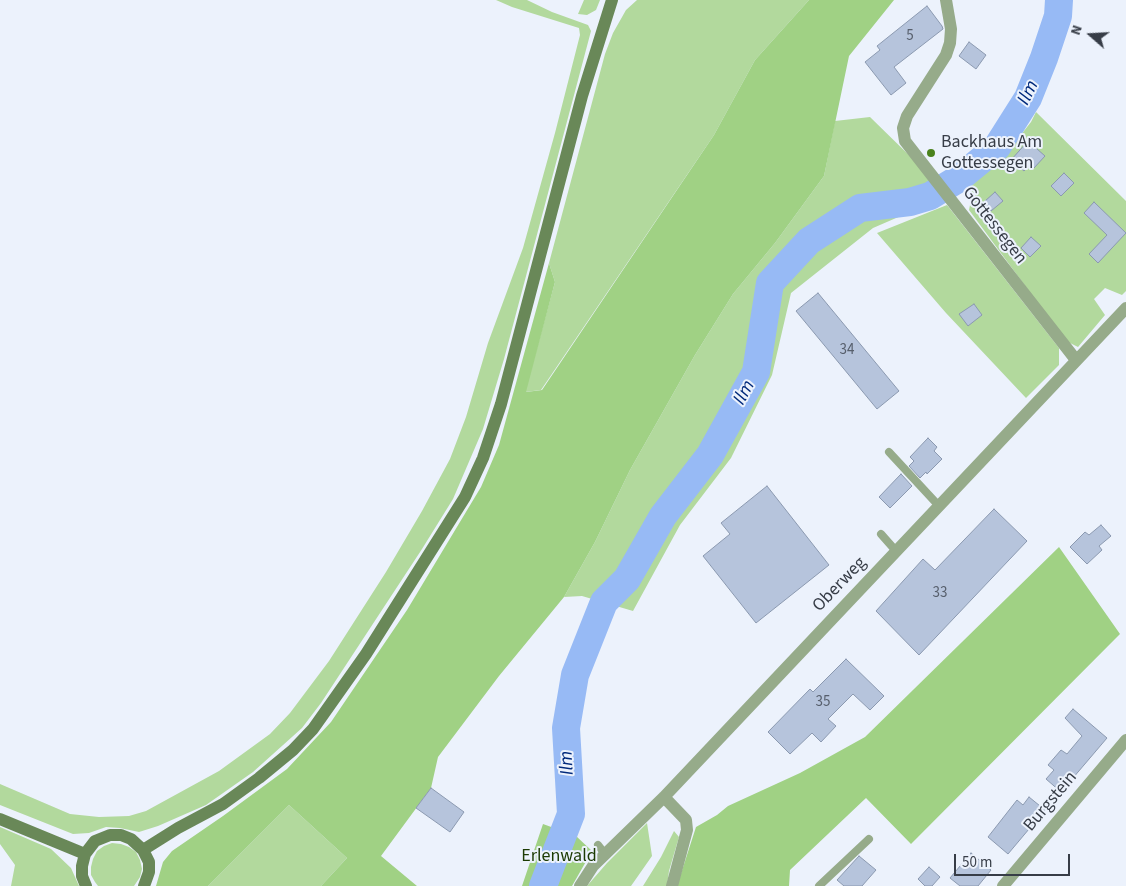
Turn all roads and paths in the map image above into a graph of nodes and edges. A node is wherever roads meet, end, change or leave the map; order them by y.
1 (612, 0) edge
2 (946, 0) edge
3 (1126, 308) edge
4 (1076, 360) junction
5 (889, 452) dead end
6 (939, 506) junction
7 (881, 534) dead end
8 (896, 551) junction
9 (1126, 740) edge
10 (664, 797) junction
11 (0, 819) edge
12 (868, 839) dead end
13 (144, 850) junction
14 (85, 854) junction
15 (86, 886) edge
16 (144, 886) edge
17 (580, 886) edge
18 (672, 886) edge
19 (819, 886) edge
20 (1003, 886) edge

1 - 13 main road
2 - 4 street, Gottessegen
3 - 4 street, Oberweg
4 - 6 street, Oberweg
5 - 6 lane
6 - 8 street, Oberweg
7 - 8 lane
8 - 10 street, Oberweg
9 - 20 street, Burgstein
10 - 17 street, Oberweg
10 - 18 street
11 - 14 main road
12 - 19 lane
13 - 14 main road
13 - 16 main road
14 - 15 main road

